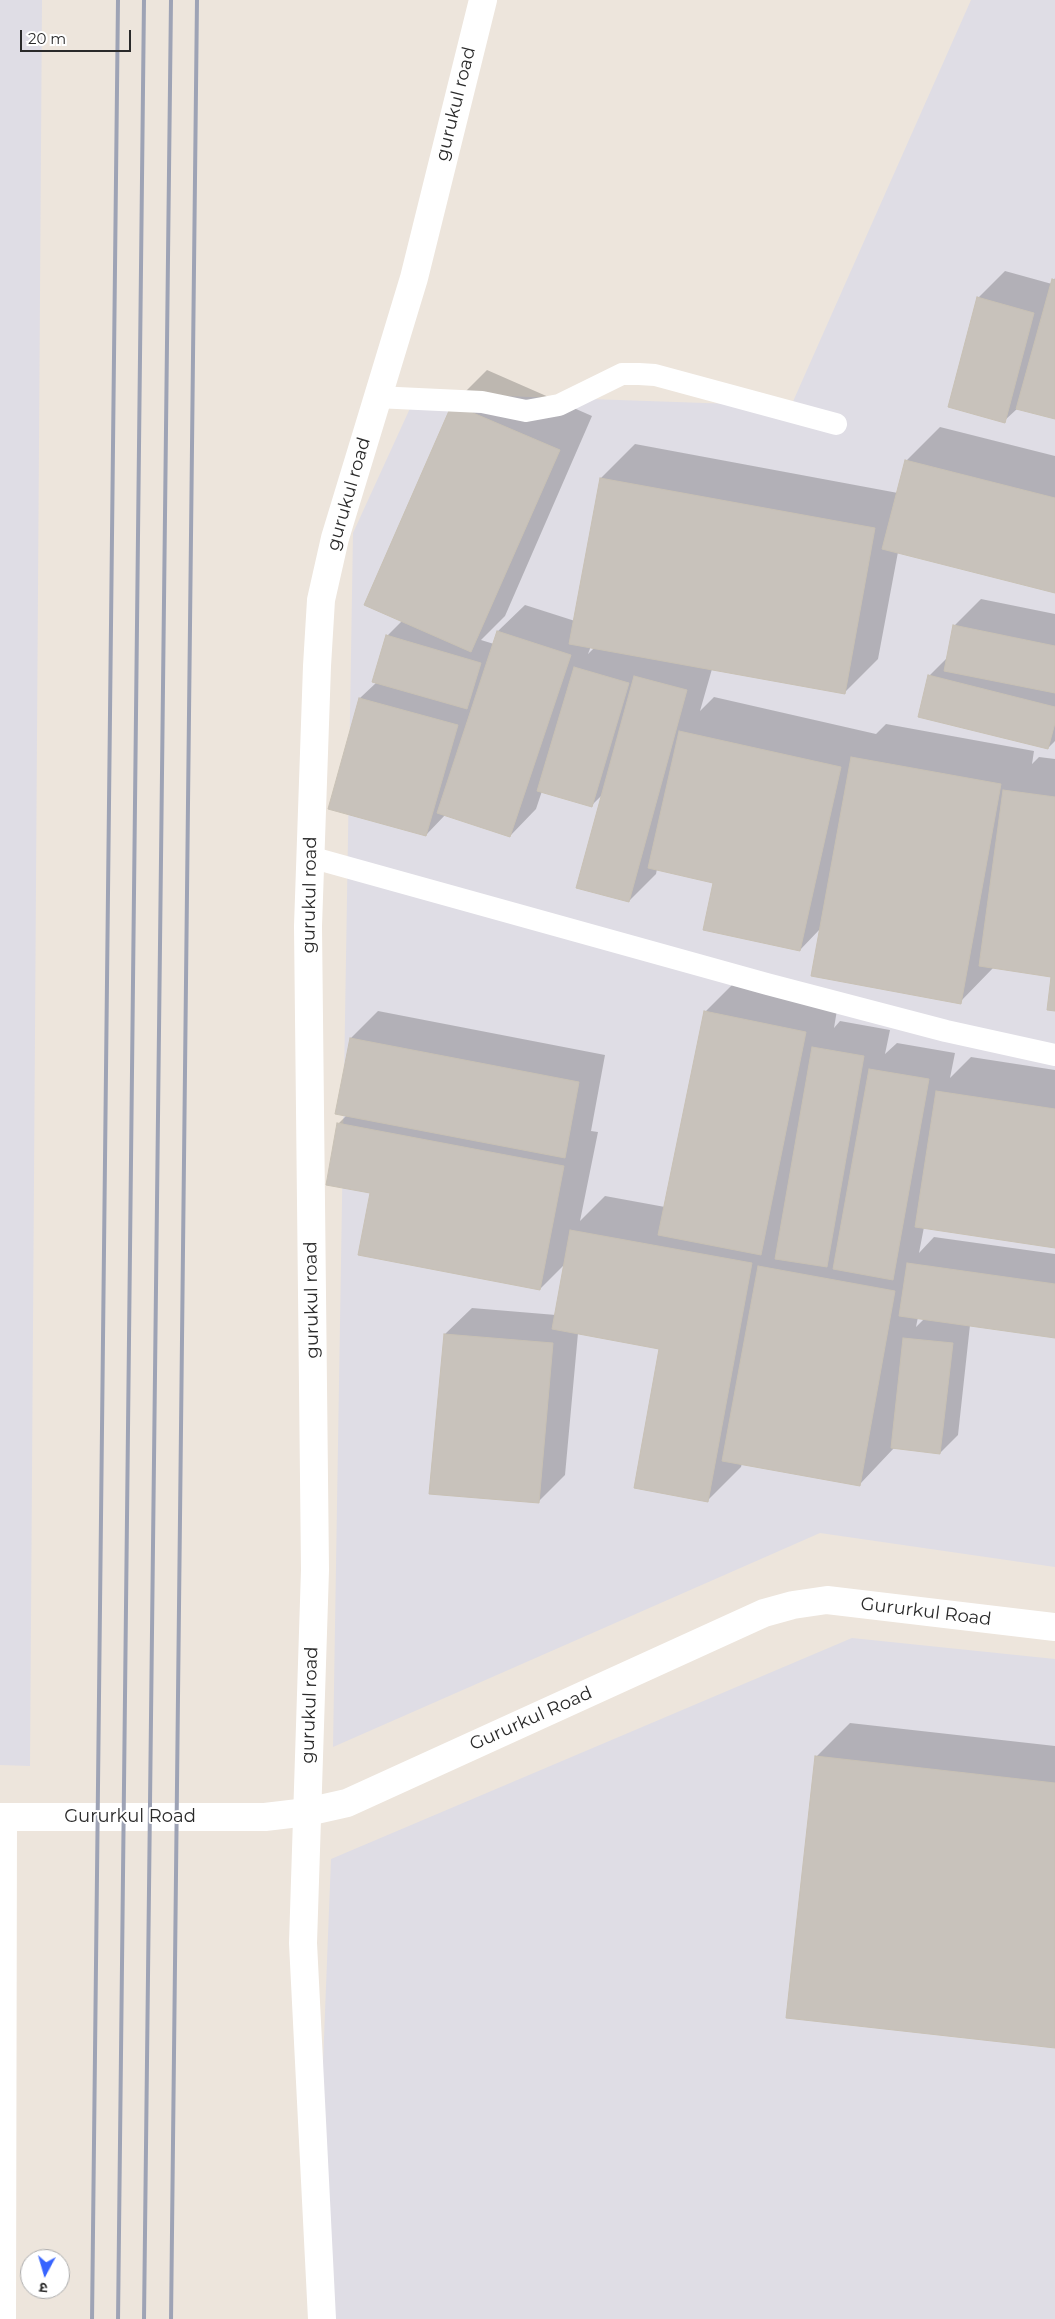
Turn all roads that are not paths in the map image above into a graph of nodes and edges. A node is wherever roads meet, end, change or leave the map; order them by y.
1 (483, 0) edge
2 (376, 398) junction
3 (836, 424) dead end
4 (310, 857) junction
5 (1055, 1055) edge
6 (1055, 1627) edge
7 (307, 1812) junction
8 (3, 1817) edge
9 (4, 2319) edge
10 (322, 2319) edge

1 - 2 street, gurukul road
2 - 3 lane
2 - 4 street, gurukul road
4 - 5 lane
4 - 7 street, gurukul road
6 - 7 street, Gururkul Road
7 - 8 street, Gururkul Road
7 - 10 street, gurukul road
8 - 9 lane

